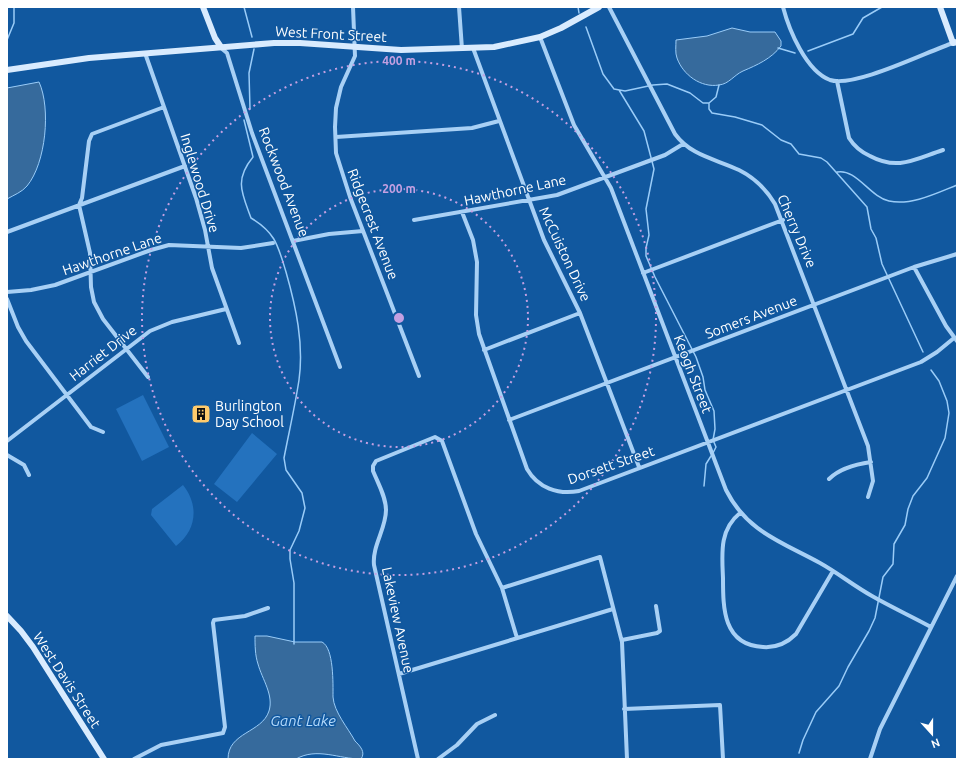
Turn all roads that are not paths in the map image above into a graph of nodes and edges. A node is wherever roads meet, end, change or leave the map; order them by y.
1 (203, 7) edge
2 (353, 7) edge
3 (459, 7) edge
4 (599, 7) edge
5 (609, 7) edge
6 (783, 7) edge
7 (940, 7) edge
8 (540, 37) junction
9 (955, 42) edge
10 (221, 47) junction
11 (356, 47) junction
12 (473, 48) junction
13 (462, 49) junction
14 (145, 53) junction
15 (7, 70) edge
16 (837, 80) junction
17 (164, 107) junction
18 (499, 121) junction
19 (336, 137) junction
20 (683, 144) junction
21 (944, 150) dead end
22 (184, 166) junction
23 (605, 177) junction
24 (529, 201) junction
25 (79, 205) junction
26 (462, 212) junction
27 (414, 220) dead end
28 (783, 220) junction
29 (363, 231) junction
30 (7, 232) edge
31 (293, 241) junction
32 (273, 244) dead end
33 (208, 247) junction
34 (957, 254) edge
35 (914, 266) junction
36 (91, 272) junction
37 (643, 273) junction
38 (7, 292) edge
39 (7, 299) edge
40 (814, 305) junction
41 (226, 309) junction
42 (580, 313) junction
43 (955, 340) edge
44 (240, 343) dead end
45 (126, 349) junction
46 (484, 350) junction
47 (675, 358) junction
48 (340, 368) dead end
49 (419, 376) dead end
50 (148, 377) dead end
51 (607, 383) junction
52 (847, 389) junction
53 (67, 395) junction
54 (509, 420) junction
55 (102, 432) dead end
56 (7, 441) edge
57 (707, 442) junction
58 (7, 454) edge
59 (871, 462) junction
60 (640, 467) junction
61 (29, 474) dead end
62 (829, 479) dead end
63 (868, 497) dead end
64 (740, 513) junction
65 (833, 571) junction
66 (957, 578) edge
67 (502, 588) junction
68 (656, 606) dead end
69 (268, 608) dead end
70 (613, 609) junction
71 (7, 616) edge
72 (931, 627) junction
73 (516, 638) junction
74 (622, 640) junction
75 (398, 674) junction
76 (624, 709) junction
77 (495, 715) dead end
78 (104, 759) edge
79 (134, 759) edge
80 (418, 759) edge
81 (438, 759) edge
82 (627, 759) edge
83 (723, 759) edge
84 (870, 759) edge

1 - 10 street, Rockwood Avenue
2 - 11 street, Ridgecrest Avenue
3 - 13 street
4 - 8 street, West Front Street
5 - 20 street, Cherry Drive
6 - 16 street
7 - 9 street
8 - 12 street, West Front Street
8 - 23 street, Keogh Street
9 - 16 street
10 - 11 street, West Front Street
10 - 14 street, West Front Street
10 - 31 street, Rockwood Avenue
11 - 13 street, West Front Street
11 - 19 street, Ridgecrest Avenue
12 - 13 street, West Front Street
12 - 18 street, McCuiston Drive
14 - 15 street, West Front Street
14 - 17 street, Inglewood Drive
16 - 21 street
17 - 22 street, Inglewood Drive
17 - 25 street
18 - 19 street
18 - 24 street, McCuiston Drive
19 - 29 street, Ridgecrest Avenue
20 - 23 street, Hawthorne Lane
20 - 28 street, Cherry Drive
22 - 25 street
22 - 33 street, Inglewood Drive
23 - 24 street, Hawthorne Lane
23 - 37 street, Keogh Street
24 - 26 street, Hawthorne Lane
24 - 42 street, McCuiston Drive
25 - 30 street
25 - 36 street
26 - 27 street, Hawthorne Lane
26 - 46 street, Dorsett Street
28 - 37 street
28 - 40 street, Cherry Drive
29 - 31 street
29 - 49 street, Ridgecrest Avenue
31 - 48 street, Rockwood Avenue
32 - 33 street, Hawthorne Lane
33 - 36 street, Hawthorne Lane
33 - 41 street, Inglewood Drive
34 - 35 street, Somers Avenue
35 - 40 street, Somers Avenue
35 - 43 street
36 - 38 street, Hawthorne Lane
36 - 45 street
37 - 47 street, Keogh Street
39 - 53 street
40 - 47 street, Somers Avenue
40 - 52 street, Cherry Drive
41 - 44 street, Inglewood Drive
41 - 45 street, Harriet Drive
42 - 46 street
42 - 51 street, McCuiston Drive
43 - 52 street, Dorsett Street
45 - 50 street
45 - 53 street, Harriet Drive
46 - 54 street, Dorsett Street
47 - 51 street, Somers Avenue
47 - 57 street, Keogh Street
51 - 54 street, Somers Avenue
51 - 60 street, McCuiston Drive
52 - 57 street, Dorsett Street
52 - 59 street, Cherry Drive
53 - 55 street
53 - 56 street, Harriet Drive
54 - 60 street, Dorsett Street
57 - 60 street, Dorsett Street
57 - 64 street, Keogh Street
58 - 61 street
59 - 62 street
59 - 63 street, Cherry Drive
64 - 65 street, Keogh Street
64 - 65 street
65 - 72 street, Keogh Street
66 - 72 street
67 - 70 street
67 - 73 street
67 - 75 street, Lakeview Avenue
68 - 74 street
69 - 79 street
70 - 73 street
70 - 74 street
71 - 78 street, West Davis Street
72 - 84 street
73 - 75 street
74 - 76 street
75 - 80 street, Lakeview Avenue
76 - 82 street
76 - 83 street
77 - 81 street

